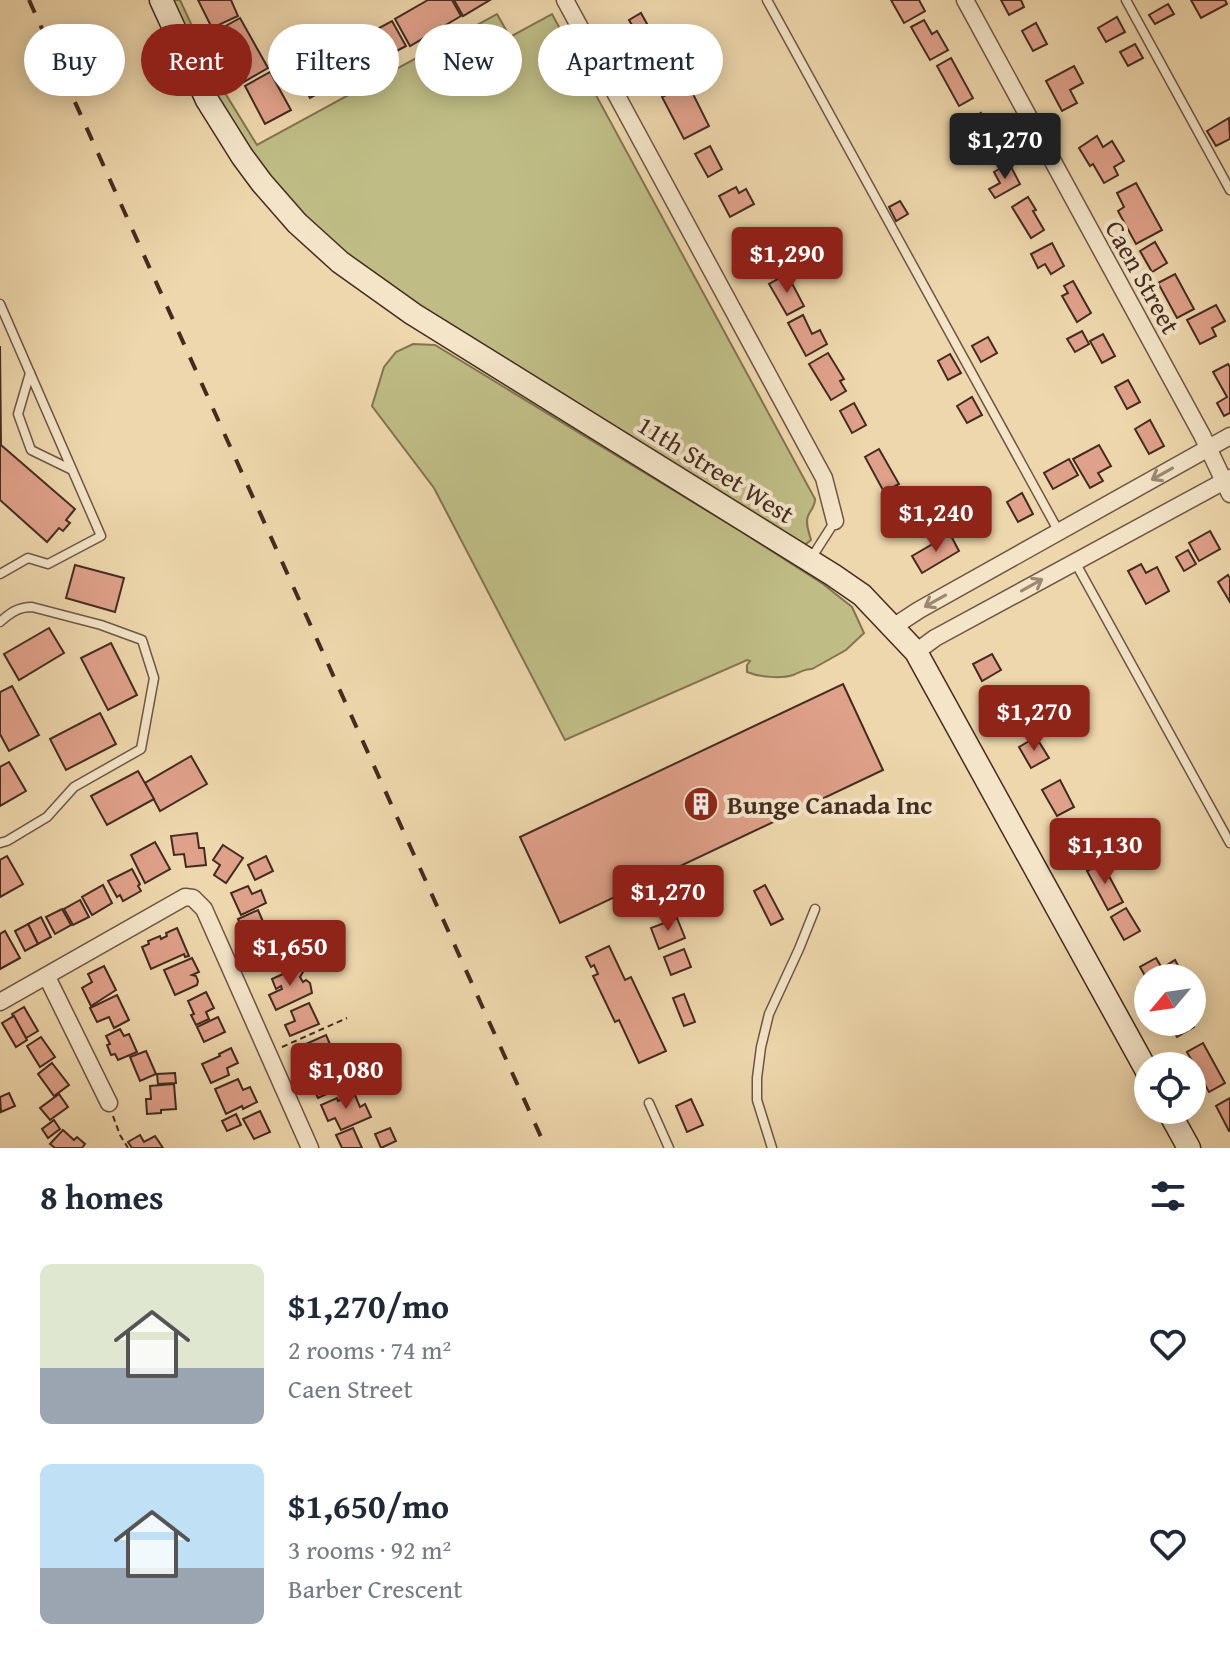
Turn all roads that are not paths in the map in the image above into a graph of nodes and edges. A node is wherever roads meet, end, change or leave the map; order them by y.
1 (161, 0) edge
2 (565, 0) edge
3 (767, 0) edge
4 (965, 0) edge
5 (1126, 0) edge
6 (1230, 190) edge
7 (0, 304) edge
8 (30, 373) junction
9 (1230, 436) edge
10 (1207, 450) junction
11 (71, 470) junction
12 (1228, 485) edge
13 (835, 521) joint
14 (1059, 532) junction
15 (810, 560) junction
16 (1075, 561) junction
17 (0, 574) edge
18 (0, 622) edge
19 (893, 627) junction
20 (916, 652) junction
21 (0, 843) edge
22 (1230, 843) edge
23 (815, 909) dead end
24 (47, 977) junction
25 (0, 1002) edge
26 (1136, 1052) edge
27 (109, 1103) dead end
28 (649, 1103) dead end
29 (1176, 1124) edge
30 (310, 1148) edge
31 (669, 1148) edge
32 (772, 1148) edge
33 (1189, 1148) edge

1 - 15 main road, 11th Street West
2 - 13 street, 11th Street West
3 - 14 lane
4 - 10 street, Caen Street
5 - 6 lane
7 - 8 lane
8 - 11 lane
8 - 11 lane
9 - 10 street
10 - 12 street, Caen Street
10 -> 14 street
11 - 17 lane
12 - 16 street
13 - 15 lane
14 -> 19 street
15 - 19 main road, 11th Street West
20 -> 16 street
16 - 22 lane
18 - 21 lane
19 - 20 main road, 11th Street West
20 - 26 main road, 11th Street West
23 - 32 lane
24 - 25 street
24 - 27 street
24 - 30 street
28 - 31 lane
29 - 33 main road

